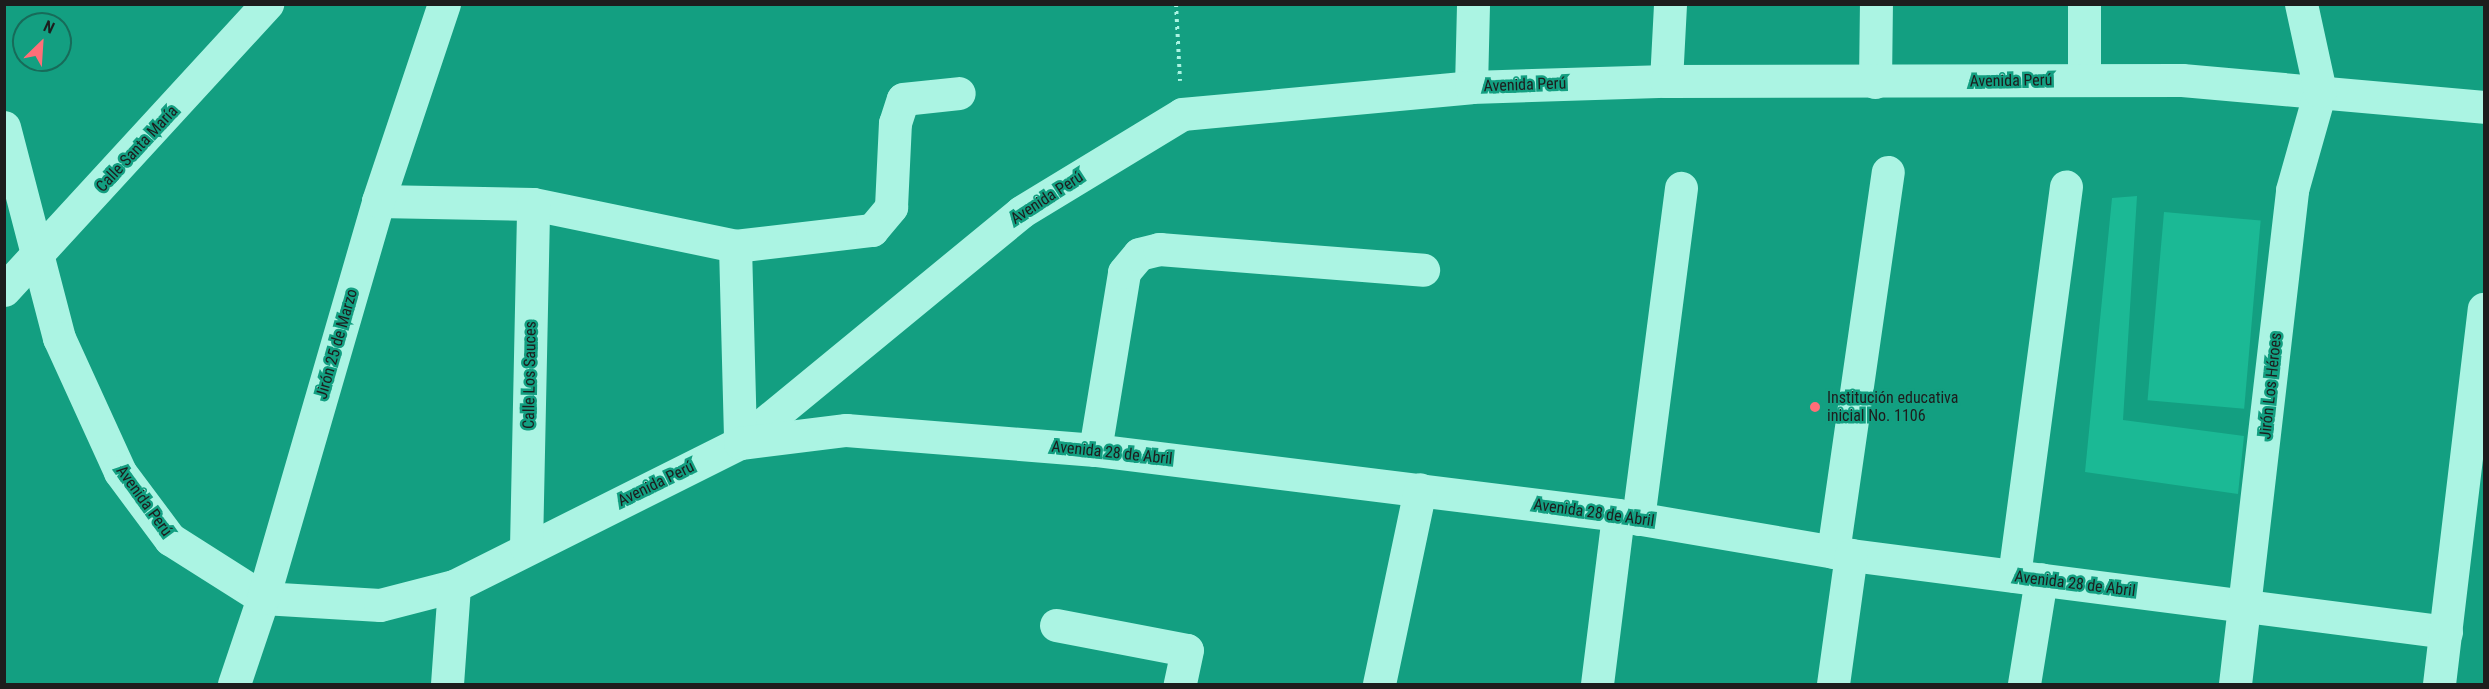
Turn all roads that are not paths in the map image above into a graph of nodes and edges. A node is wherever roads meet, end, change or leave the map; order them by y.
1 (267, 4) edge
2 (444, 4) edge
3 (1473, 4) edge
4 (1670, 4) edge
5 (1876, 4) edge
6 (2084, 4) edge
7 (2301, 4) edge
8 (2084, 80) junction
9 (1666, 81) junction
10 (1875, 82) junction
11 (1471, 87) junction
12 (2320, 91) junction
13 (959, 93) dead end
14 (2484, 107) edge
15 (4, 127) edge
16 (1888, 172) dead end
17 (2066, 186) dead end
18 (1681, 188) dead end
19 (378, 201) junction
20 (533, 204) junction
21 (735, 246) junction
22 (36, 256) junction
23 (1423, 270) dead end
24 (4, 290) edge
25 (2484, 309) edge
26 (740, 442) junction
27 (1095, 450) junction
28 (1420, 489) junction
29 (1628, 517) junction
30 (526, 547) junction
31 (1842, 553) junction
32 (2028, 578) junction
33 (454, 586) junction
34 (263, 598) junction
35 (2247, 606) junction
36 (1056, 625) dead end
37 (2446, 632) junction
38 (234, 684) edge
39 (447, 684) edge
40 (1180, 684) edge
41 (1378, 684) edge
42 (1597, 684) edge
43 (1833, 684) edge
44 (2024, 684) edge
45 (2235, 684) edge
46 (2439, 684) edge

1 - 22 street, Calle Santa María
2 - 19 street, Jirón 25 de Marzo
3 - 11 street
4 - 9 street
5 - 10 street
6 - 8 street
7 - 12 street
8 - 10 street, Avenida Perú
8 - 12 street, Avenida Perú
9 - 10 street, Avenida Perú
9 - 11 street, Avenida Perú
11 - 26 street, Avenida Perú
12 - 14 street, Avenida Perú
12 - 35 street, Jirón Los Héroes
13 - 21 street
15 - 22 street, Avenida Perú
16 - 31 street
17 - 32 street
18 - 29 street
19 - 20 street
19 - 34 street, Jirón 25 de Marzo
20 - 21 street
20 - 30 street, Calle Los Sauces
21 - 26 street
22 - 24 street, Calle Santa María
22 - 34 street, Avenida Perú
23 - 27 street
25 - 37 street
26 - 27 street, Avenida 28 de Abril
26 - 30 street, Avenida Perú
27 - 28 street, Avenida 28 de Abril
28 - 29 street, Avenida 28 de Abril
28 - 41 street
29 - 31 street, Avenida 28 de Abril
29 - 42 street
30 - 33 street, Avenida Perú
31 - 32 street, Avenida 28 de Abril
31 - 43 street
32 - 35 street, Avenida 28 de Abril
32 - 44 street
33 - 34 street, Avenida Perú
33 - 39 street
34 - 38 street, Jirón 25 de Marzo
35 - 37 street, Avenida 28 de Abril
35 - 45 street, Jirón Los Héroes
36 - 40 street
37 - 46 street

